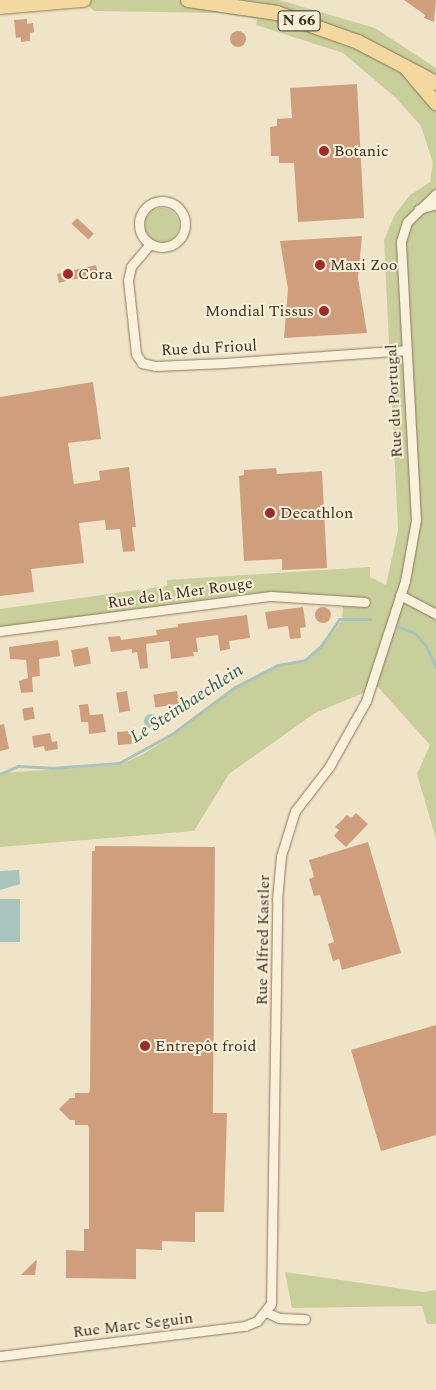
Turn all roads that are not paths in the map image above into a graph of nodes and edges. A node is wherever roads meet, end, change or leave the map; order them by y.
1 (84, 0) edge
2 (188, 0) edge
3 (0, 8) edge
4 (403, 64) junction
5 (436, 83) edge
6 (436, 103) edge
7 (436, 194) edge
8 (436, 204) edge
9 (419, 209) junction
10 (150, 244) junction
11 (407, 350) junction
12 (400, 595) junction
13 (365, 602) dead end
14 (436, 614) edge
15 (0, 632) edge
16 (266, 1312) junction
17 (305, 1319) dead end
18 (0, 1356) edge

1 - 3 main road
2 - 4 main road, N 66
4 - 5 main road, N 66
4 - 6 main road, N 66
7 - 9 street, Rue du Portugal
8 - 9 street
9 - 11 street, Rue du Portugal
10 - 10 street
10 - 11 street, Rue du Frioul
11 - 12 street, Rue du Portugal
12 - 14 street
12 - 16 street, Rue Alfred Kastler
13 - 15 street, Rue de la Mer Rouge
16 - 17 street
16 - 18 street, Rue Marc Seguin

